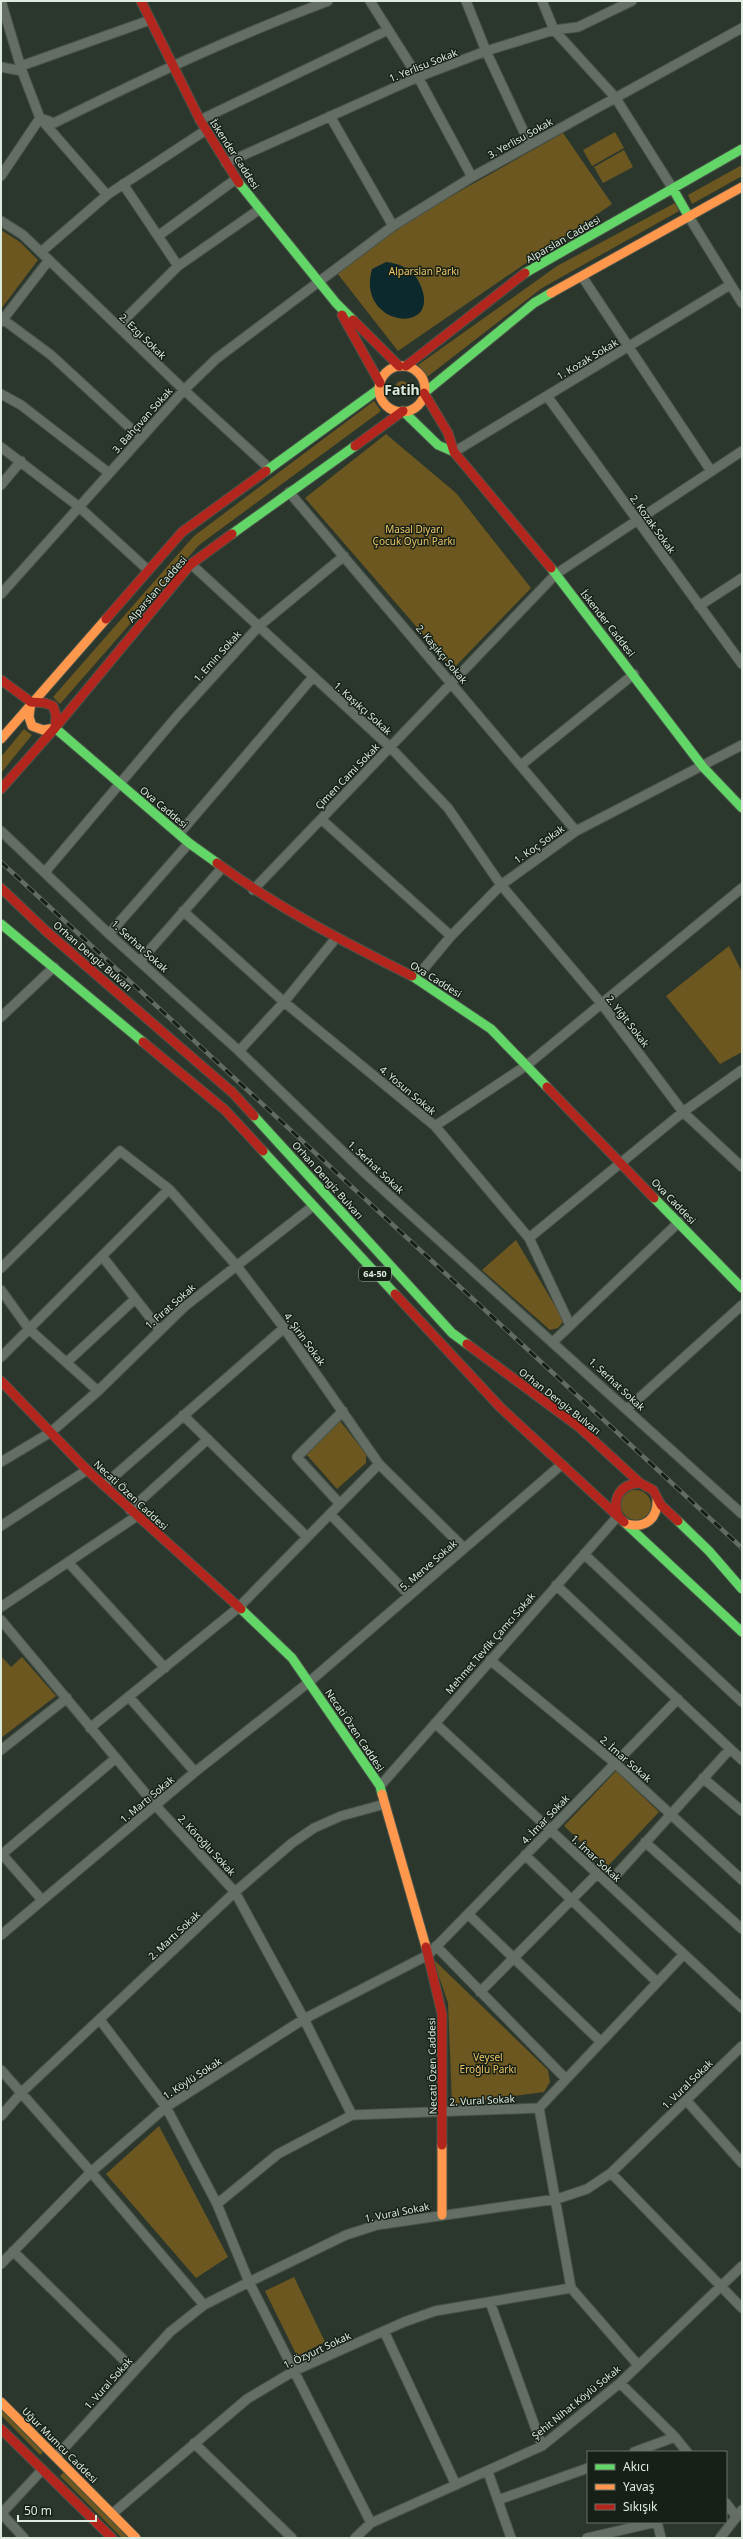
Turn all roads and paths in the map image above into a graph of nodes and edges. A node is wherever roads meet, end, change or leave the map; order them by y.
1 (1, 1) edge
2 (142, 1) edge
3 (328, 1) edge
4 (370, 1) edge
5 (466, 1) edge
6 (542, 1) edge
7 (632, 1) edge
8 (150, 20) junction
9 (742, 28) edge
10 (388, 30) junction
11 (554, 30) junction
12 (486, 51) junction
13 (172, 64) junction
14 (1, 67) edge
15 (21, 68) junction
16 (418, 77) junction
17 (615, 97) junction
18 (330, 116) junction
19 (40, 118) junction
20 (200, 120) junction
21 (206, 130) junction
22 (530, 145) junction
23 (742, 149) edge
24 (226, 163) junction
25 (1, 176) edge
26 (472, 176) junction
27 (236, 179) junction
28 (123, 184) junction
29 (742, 187) edge
30 (673, 189) junction
31 (107, 195) junction
32 (260, 209) junction
33 (689, 217) junction
34 (1, 221) edge
35 (393, 226) junction
36 (158, 236) junction
37 (41, 252) junction
38 (49, 260) junction
39 (178, 266) junction
40 (583, 278) junction
41 (317, 281) junction
42 (730, 285) junction
43 (336, 303) junction
44 (742, 303) edge
45 (2, 320) edge
46 (118, 326) junction
47 (628, 347) junction
48 (403, 366) junction
49 (379, 386) junction
50 (184, 390) junction
51 (424, 393) junction
52 (1, 394) edge
53 (547, 396) junction
54 (403, 411) junction
55 (141, 438) junction
56 (1, 447) edge
57 (742, 451) edge
58 (454, 452) junction
59 (21, 460) junction
60 (269, 468) junction
61 (711, 471) junction
62 (109, 473) junction
63 (1, 485) edge
64 (290, 492) junction
65 (78, 506) junction
66 (637, 520) junction
67 (344, 556) junction
68 (191, 564) junction
69 (148, 570) junction
70 (556, 574) junction
71 (742, 578) edge
72 (1, 594) edge
73 (699, 606) junction
74 (259, 626) junction
75 (741, 660) edge
76 (634, 674) junction
77 (313, 677) junction
78 (1, 680) edge
79 (452, 683) junction
80 (31, 702) junction
81 (55, 728) junction
82 (1, 739) edge
83 (742, 745) edge
84 (390, 747) junction
85 (521, 765) junction
86 (703, 766) junction
87 (119, 784) junction
88 (1, 789) edge
89 (742, 808) edge
90 (321, 819) junction
91 (1, 831) edge
92 (576, 831) junction
93 (179, 834) junction
94 (189, 843) junction
95 (222, 868) junction
96 (45, 872) junction
97 (501, 885) junction
98 (1, 888) edge
99 (742, 888) edge
100 (253, 890) junction
101 (183, 911) junction
102 (1, 924) edge
103 (109, 934) junction
104 (451, 936) junction
105 (336, 938) junction
106 (140, 961) junction
107 (54, 967) junction
108 (416, 978) junction
109 (284, 1002) junction
110 (601, 1003) junction
111 (1, 1017) edge
112 (239, 1051) junction
113 (527, 1065) junction
114 (742, 1070) edge
115 (683, 1112) junction
116 (435, 1126) junction
117 (621, 1163) junction
118 (742, 1167) edge
119 (169, 1189) junction
120 (313, 1206) junction
121 (679, 1222) junction
122 (529, 1238) junction
123 (102, 1256) junction
124 (236, 1265) junction
125 (1, 1268) edge
126 (742, 1288) edge
127 (1, 1290) edge
128 (135, 1299) junction
129 (742, 1305) edge
130 (570, 1325) junction
131 (284, 1328) junction
132 (30, 1329) junction
133 (159, 1330) junction
134 (554, 1341) junction
135 (1, 1357) edge
136 (67, 1362) junction
137 (2, 1382) edge
138 (98, 1391) junction
139 (627, 1409) junction
140 (343, 1412) junction
141 (184, 1415) junction
142 (51, 1432) junction
143 (208, 1439) junction
144 (1, 1462) edge
145 (378, 1464) junction
146 (562, 1465) junction
147 (87, 1470) junction
148 (640, 1483) junction
149 (104, 1484) junction
150 (657, 1499) junction
151 (340, 1504) junction
152 (133, 1513) junction
153 (330, 1514) junction
154 (742, 1514) edge
155 (618, 1516) junction
156 (626, 1524) junction
157 (1, 1526) edge
158 (307, 1537) junction
159 (464, 1548) junction
160 (584, 1554) junction
161 (68, 1562) junction
162 (556, 1585) junction
163 (742, 1589) edge
164 (409, 1595) junction
165 (1, 1606) edge
166 (238, 1608) junction
167 (1, 1620) edge
168 (742, 1632) edge
169 (490, 1660) junction
170 (165, 1668) junction
171 (309, 1682) junction
172 (129, 1697) junction
173 (67, 1698) junction
174 (678, 1699) junction
175 (742, 1702) edge
176 (435, 1723) junction
177 (90, 1728) junction
178 (730, 1749) junction
179 (1, 1750) edge
180 (116, 1758) junction
181 (742, 1760) edge
182 (615, 1763) junction
183 (195, 1772) junction
184 (703, 1778) junction
185 (380, 1786) junction
186 (385, 1804) junction
187 (156, 1806) junction
188 (742, 1811) edge
189 (671, 1814) junction
190 (550, 1830) junction
191 (645, 1842) junction
192 (1, 1854) edge
193 (525, 1855) junction
194 (597, 1874) junction
195 (742, 1880) edge
196 (608, 1884) junction
197 (235, 1892) junction
198 (42, 1900) junction
199 (571, 1900) junction
200 (468, 1914) junction
201 (742, 1929) edge
202 (1, 1936) edge
203 (436, 1946) junction
204 (684, 1954) junction
205 (428, 1955) junction
206 (514, 1958) junction
207 (657, 1982) junction
208 (480, 1992) junction
209 (742, 2008) edge
210 (304, 2019) junction
211 (100, 2020) junction
212 (601, 2042) junction
213 (742, 2046) edge
214 (1, 2070) edge
215 (566, 2079) junction
216 (22, 2092) junction
217 (686, 2100) junction
218 (166, 2107) junction
219 (539, 2108) junction
220 (443, 2113) junction
221 (352, 2115) junction
222 (1, 2116) edge
223 (742, 2164) edge
224 (91, 2172) junction
225 (611, 2172) junction
226 (557, 2199) junction
227 (217, 2204) junction
228 (442, 2214) junction
229 (12, 2251) junction
230 (1, 2264) edge
231 (742, 2266) edge
232 (249, 2282) junction
233 (721, 2286) junction
234 (571, 2288) junction
235 (490, 2302) junction
236 (204, 2305) junction
237 (742, 2308) edge
238 (384, 2331) junction
239 (638, 2365) junction
240 (134, 2370) junction
241 (294, 2371) junction
242 (620, 2383) junction
243 (1, 2402) edge
244 (1, 2429) edge
245 (676, 2437) junction
246 (194, 2443) junction
247 (542, 2446) junction
248 (637, 2451) edge
249 (686, 2451) edge
250 (56, 2457) junction
251 (587, 2468) edge
252 (42, 2470) junction
253 (488, 2472) junction
254 (456, 2485) junction
255 (498, 2500) junction
256 (727, 2503) edge
257 (1, 2513) edge
258 (739, 2513) edge
259 (112, 2514) junction
260 (370, 2523) junction
261 (653, 2523) edge
262 (657, 2523) edge
263 (108, 2537) edge
264 (24, 2538) edge
265 (136, 2538) edge
266 (292, 2538) edge
267 (355, 2538) edge
268 (511, 2538) edge
269 (587, 2538) edge
270 (661, 2538) edge
271 (720, 2538) edge

1 - 15 street
2 - 8 main road, İskender Caddesi
3 - 13 street
4 - 10 street
5 - 12 street
6 - 11 street
7 - 11 street, 1. Yerlisu Sokak
8 - 13 main road, İskender Caddesi
8 - 15 street
9 - 17 street, 3. Yerlisu Sokak
10 - 16 street
10 - 20 street
11 - 12 street, 1. Yerlisu Sokak
11 - 17 street
12 - 16 street, 1. Yerlisu Sokak
12 - 22 street
13 - 19 street
13 - 20 main road, İskender Caddesi
14 - 15 street
15 - 19 street
16 - 18 street, 1. Yerlisu Sokak
16 - 26 street
17 - 22 street, 3. Yerlisu Sokak
17 - 30 street
18 - 24 street, 1. Yerlisu Sokak
18 - 35 street
19 - 25 street
19 - 31 street
20 - 21 main road, İskender Caddesi
21 - 24 main road, İskender Caddesi
21 - 28 street
22 - 26 street, 3. Yerlisu Sokak
23 - 30 main road, Alparslan Caddesi
24 - 27 main road, İskender Caddesi
26 - 35 street, 3. Yerlisu Sokak
27 - 32 main road, İskender Caddesi
27 - 36 street
28 - 31 street
28 - 36 street
29 - 33 main road, Alparslan Caddesi
30 - 33 main road
30 - 48 main road, Alparslan Caddesi
31 - 37 street
32 - 39 street
32 - 41 main road, İskender Caddesi
33 - 40 main road, Alparslan Caddesi
33 - 42 street
34 - 37 street, 2. Ezgi Sokak
35 - 41 street, 3. Yerlisu Sokak
36 - 39 street
37 - 38 street, 2. Ezgi Sokak
38 - 45 street
38 - 46 street, 2. Ezgi Sokak
39 - 46 street
40 - 47 street
40 - 51 main road, Alparslan Caddesi
41 - 43 main road, İskender Caddesi
41 - 50 street, 3. Bahçıvan Sokak
42 - 44 street
42 - 47 street, 1. Kozak Sokak
43 - 48 main road
43 - 49 main road
45 - 55 street
46 - 50 street, 2. Ezgi Sokak
47 - 53 street, 1. Kozak Sokak
47 - 61 street
48 - 49 main road, Alparslan Caddesi
48 - 51 main road
49 - 54 main road
49 - 60 main road, Alparslan Caddesi
50 - 55 street, 3. Bahçıvan Sokak
50 - 60 street, 2. Ezgi Sokak
51 - 54 main road, Alparslan Caddesi
51 - 58 main road
52 - 62 street
53 - 58 street, 1. Kozak Sokak
53 - 66 street, 2. Kozak Sokak
54 - 58 main road
54 - 64 main road, Alparslan Caddesi
55 - 62 street, 3. Bahçıvan Sokak
56 - 59 street
57 - 61 street, Çimen Cami Sokak
58 - 70 main road, İskender Caddesi
59 - 63 street
59 - 65 street
60 - 69 main road, Alparslan Caddesi
61 - 66 street, Çimen Cami Sokak
62 - 65 street, 3. Bahçıvan Sokak
64 - 67 street, 2. Kaşıkçı Sokak
64 - 68 main road, Alparslan Caddesi
65 - 69 street
65 - 72 street, 3. Bahçıvan Sokak
66 - 70 street, Çimen Cami Sokak
66 - 73 street, 2. Kozak Sokak
67 - 74 street, 1. Emin Sokak
67 - 79 street, 2. Kaşıkçı Sokak
68 - 74 street, 1. Kaşıkçı Sokak
68 - 81 main road, Alparslan Caddesi
69 - 80 main road, Alparslan Caddesi
70 - 76 main road, İskender Caddesi
70 - 79 street, Çimen Cami Sokak
71 - 73 street
73 - 75 street, 2. Kozak Sokak
74 - 77 street, 1. Kaşıkçı Sokak
74 - 87 street, 1. Emin Sokak
76 - 85 street
76 - 86 main road, İskender Caddesi
77 - 84 street, 1. Kaşıkçı Sokak
77 - 93 street
78 - 80 main road
79 - 84 street, Çimen Cami Sokak
79 - 85 street, 2. Kaşıkçı Sokak
80 - 81 main road
80 - 81 main road
80 - 82 main road, Alparslan Caddesi
81 - 87 main road, Ova Caddesi
81 - 88 main road, Alparslan Caddesi
83 - 86 street, 1. Koç Sokak
84 - 90 street, Çimen Cami Sokak
84 - 97 street, 1. Kaşıkçı Sokak
85 - 92 street, 2. Kaşıkçı Sokak
86 - 89 main road, İskender Caddesi
86 - 92 street, 1. Koç Sokak
87 - 93 main road, Ova Caddesi
87 - 96 street, 1. Emin Sokak
90 - 100 street, Çimen Cami Sokak
90 - 104 street
91 - 96 street, 1. Serhat Sokak
92 - 97 street, 1. Koç Sokak
93 - 94 main road, Ova Caddesi
94 - 95 main road, Ova Caddesi
94 - 103 street
95 - 100 main road, Ova Caddesi
95 - 101 street
96 - 103 street, 1. Serhat Sokak
97 - 104 street, 1. Koç Sokak
97 - 110 street, 2. Yiğit Sokak
98 - 148 main road, Orhan Dengiz Bulvarı / 64-50
99 - 110 street
100 - 105 main road, Ova Caddesi
101 - 106 street
101 - 109 street, 4. Yosun Sokak
102 - 107 main road, 64-50
103 - 106 street, 1. Serhat Sokak
104 - 108 street, 1. Koç Sokak
105 - 108 main road, Ova Caddesi
105 - 109 street
106 - 112 street, 1. Serhat Sokak
107 - 111 street
107 - 120 main road, 64-50
108 - 113 main road, Ova Caddesi
109 - 112 street
109 - 116 street, 4. Yosun Sokak
110 - 113 street
110 - 115 street, 2. Yiğit Sokak
112 - 134 street, 1. Serhat Sokak
113 - 116 street
113 - 117 main road, Ova Caddesi
114 - 115 street
115 - 117 street
115 - 118 street, 2. Yiğit Sokak
116 - 122 street, 4. Yosun Sokak
117 - 121 main road, Ova Caddesi
117 - 122 street
119 - 123 street
119 - 124 street, 4. Şirin Sokak
119 - 125 street, 4. Şirin Sokak
120 - 124 street, 1. Fırat Sokak
120 - 146 main road, 64-50
121 - 126 main road, Ova Caddesi
121 - 130 street
122 - 130 street, 4. Yosun Sokak
123 - 128 street
123 - 132 street
124 - 131 street, 4. Şirin Sokak
124 - 133 street, 1. Fırat Sokak
127 - 132 street
128 - 133 street
128 - 136 street
129 - 139 street
130 - 134 street
131 - 140 street, 4. Şirin Sokak
131 - 141 street
132 - 135 street
132 - 136 street
133 - 138 street, 1. Fırat Sokak
134 - 139 street, 1. Serhat Sokak
136 - 138 street
137 - 142 main road, Necati Özen Caddesi
138 - 142 street, 1. Fırat Sokak
139 - 154 street, 1. Serhat Sokak
140 - 145 street, 4. Şirin Sokak
140 - 151 street
141 - 143 street
141 - 149 street
142 - 144 street, 1. Fırat Sokak
142 - 147 main road, Necati Özen Caddesi
143 - 152 street
143 - 158 street
145 - 151 street
145 - 159 street, 4. Şirin Sokak
146 - 155 main road, 64-50
146 - 159 street, 5. Merve Sokak
147 - 149 main road, Necati Özen Caddesi
147 - 157 street
148 - 150 main road, Orhan Dengiz Bulvarı / 64-50
148 - 155 main road
149 - 152 main road, Necati Özen Caddesi
150 - 156 main road
150 - 163 main road, Orhan Dengiz Bulvarı / 64-50
151 - 153 street
152 - 161 street
152 - 166 main road, Necati Özen Caddesi
153 - 158 street
153 - 164 street
155 - 156 main road, 64-50
155 - 160 street, Mehmet Tevfik Çamcı Sokak
156 - 168 main road, 64-50
158 - 166 street
159 - 164 street, 5. Merve Sokak
160 - 162 street, Mehmet Tevfik Çamcı Sokak
160 - 175 street
161 - 165 street
161 - 170 street
162 - 169 street, Mehmet Tevfik Çamcı Sokak
162 - 174 street
164 - 171 street, 5. Merve Sokak
166 - 170 street
166 - 171 main road, Necati Özen Caddesi
167 - 173 street, 2. Köroğlu Sokak
169 - 176 street, Mehmet Tevfik Çamcı Sokak
169 - 182 street, 2. İmar Sokak
170 - 172 street
171 - 183 street, 1. Martı Sokak
171 - 185 main road, Necati Özen Caddesi
172 - 177 street
172 - 183 street
173 - 177 street, 2. Köroğlu Sokak
173 - 179 street
174 - 178 street
174 - 182 street, 4. İmar Sokak
176 - 185 street, Mehmet Tevfik Çamcı Sokak
176 - 190 street, 1. İmar Sokak
177 - 180 street, 2. Köroğlu Sokak
178 - 181 street
178 - 184 street
180 - 187 street, 2. Köroğlu Sokak
180 - 192 street
182 - 189 street, 2. İmar Sokak
182 - 190 street, 4. İmar Sokak
183 - 187 street, 1. Martı Sokak
184 - 188 street
184 - 189 street
185 - 186 main road, Necati Özen Caddesi
186 - 197 street, 2. Martı Sokak
186 - 205 main road, Necati Özen Caddesi
187 - 197 street, 2. Köroğlu Sokak
187 - 198 street, 1. Martı Sokak
189 - 191 street
189 - 195 street, 2. İmar Sokak
190 - 193 street, 4. İmar Sokak
190 - 194 street, 1. İmar Sokak
191 - 196 street
191 - 201 street
192 - 198 street
193 - 199 street
193 - 200 street, 4. İmar Sokak
194 - 196 street, 1. İmar Sokak
194 - 199 street
196 - 204 street, 1. İmar Sokak
197 - 210 street, 2. Köroğlu Sokak
197 - 211 street, 2. Martı Sokak
198 - 202 street, 1. Martı Sokak
199 - 206 street
199 - 207 street
200 - 203 street, 4. İmar Sokak
200 - 206 street
203 - 205 street, 4. İmar Sokak
203 - 208 street
204 - 207 street
204 - 209 street, 1. İmar Sokak
205 - 210 street, 1. Köylü Sokak
205 - 220 main road, Necati Özen Caddesi
206 - 208 street
206 - 212 street
207 - 212 street
208 - 215 street
210 - 218 street, 1. Köylü Sokak
210 - 221 street, 2. Köroğlu Sokak
211 - 216 street, 2. Martı Sokak
211 - 218 street
212 - 215 street
213 - 217 street, 1. Vural Sokak
214 - 216 street
215 - 219 street
216 - 222 street, 2. Martı Sokak
216 - 224 street
217 - 223 street
217 - 225 street, 1. Vural Sokak
218 - 224 street, 1. Köylü Sokak
218 - 227 street
219 - 220 street, 2. Vural Sokak
219 - 226 street
220 - 221 street, 2. Vural Sokak
220 - 228 main road, Necati Özen Caddesi
221 - 227 street, 2. Vural Sokak
224 - 229 street, 1. Köylü Sokak
224 - 236 street
225 - 226 street, 1. Vural Sokak
225 - 233 street
226 - 228 street, 1. Vural Sokak
226 - 234 street
227 - 232 street
228 - 232 street, 1. Vural Sokak
229 - 230 street, 1. Köylü Sokak
229 - 240 street
231 - 233 street, Şehit Nihat Köylü Sokak
232 - 236 street, 1. Vural Sokak
232 - 241 street
233 - 237 street
233 - 239 street, Şehit Nihat Köylü Sokak
234 - 235 street, 1. Özyurt Sokak
234 - 239 street
235 - 238 street, 1. Özyurt Sokak
235 - 247 street
236 - 240 street, 1. Vural Sokak
238 - 241 street, 1. Özyurt Sokak
238 - 254 street
239 - 242 street, Şehit Nihat Köylü Sokak
240 - 250 street, 1. Vural Sokak
241 - 246 street, 1. Özyurt Sokak
241 - 260 street
242 - 245 street
242 - 247 street, Şehit Nihat Köylü Sokak
243 - 250 main road, Uğur Mumcu Caddesi
244 - 252 main road
245 - 248 street
245 - 249 street
246 - 259 street, 1. Özyurt Sokak
246 - 266 street
247 - 253 street, Şehit Nihat Köylü Sokak
250 - 252 main road
250 - 259 main road, Uğur Mumcu Caddesi
251 - 255 street
252 - 257 street
252 - 263 main road
253 - 254 street, Şehit Nihat Köylü Sokak
253 - 255 street
254 - 260 street, Şehit Nihat Köylü Sokak
255 - 268 street
256 - 258 street
257 - 264 street
258 - 271 street
259 - 265 main road, Uğur Mumcu Caddesi
260 - 267 street, Şehit Nihat Köylü Sokak
261 - 269 street
262 - 270 street

